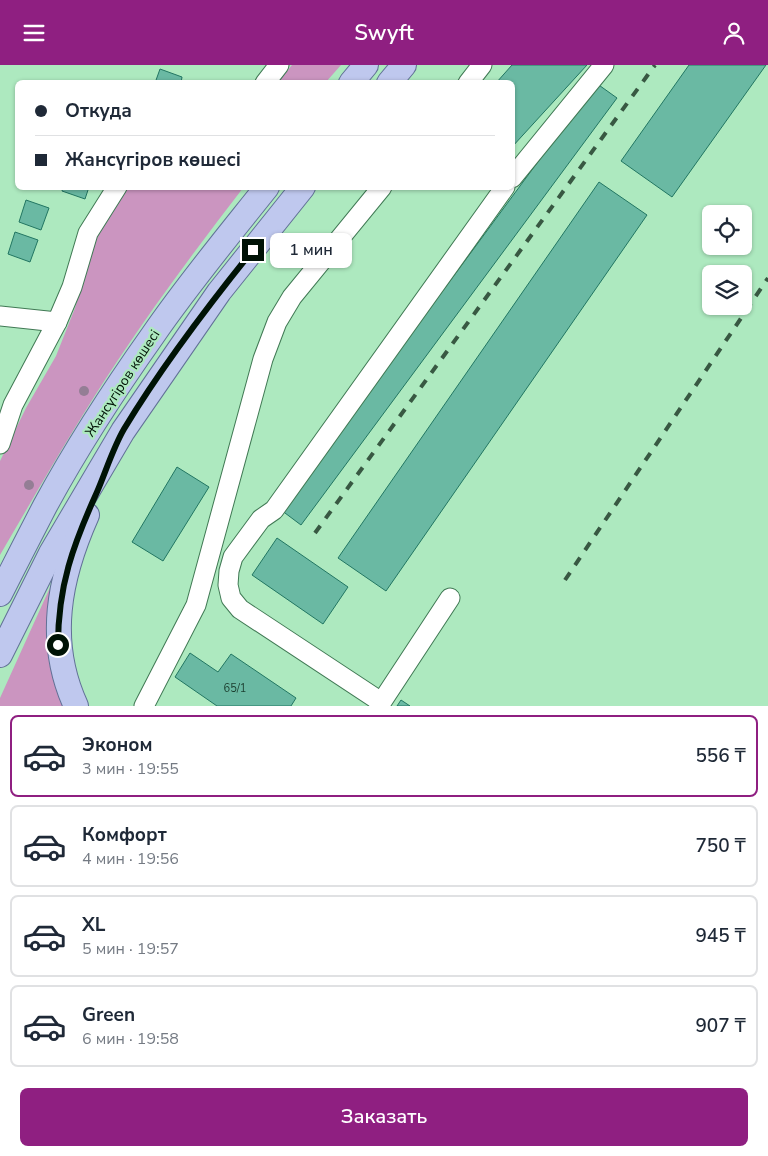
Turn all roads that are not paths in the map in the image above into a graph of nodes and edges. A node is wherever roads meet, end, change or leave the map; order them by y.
1 (279, 65) edge
2 (366, 65) edge
3 (404, 65) edge
4 (482, 65) edge
5 (604, 65) edge
6 (267, 80) edge
7 (354, 80) edge
8 (392, 80) edge
9 (470, 80) edge
10 (515, 174) edge
11 (116, 190) edge
12 (265, 190) edge
13 (302, 190) edge
14 (380, 190) edge
15 (503, 190) edge
16 (0, 316) edge
17 (57, 321) junction
18 (4, 414) edge
19 (123, 431) junction
20 (0, 444) edge
21 (46, 505) junction
22 (0, 573) edge
23 (0, 593) edge
24 (450, 597) dead end
25 (0, 655) edge
26 (380, 704) edge
27 (76, 706) edge
28 (144, 706) edge

1 - 6 street
2 - 7 main road
3 - 8 main road
4 - 9 street
5 - 10 street
11 - 17 street
12 - 21 main road, Жансүгіров көшесі
13 - 19 main road, Жансүгіров көшесі
14 - 28 street
15 - 26 street
16 - 17 street
17 - 18 street
18 - 20 street
19 - 25 main road, Жансүгіров көшесі
19 - 27 main road
21 - 22 main road
21 - 23 main road, Жансүгіров көшесі
24 - 26 street

